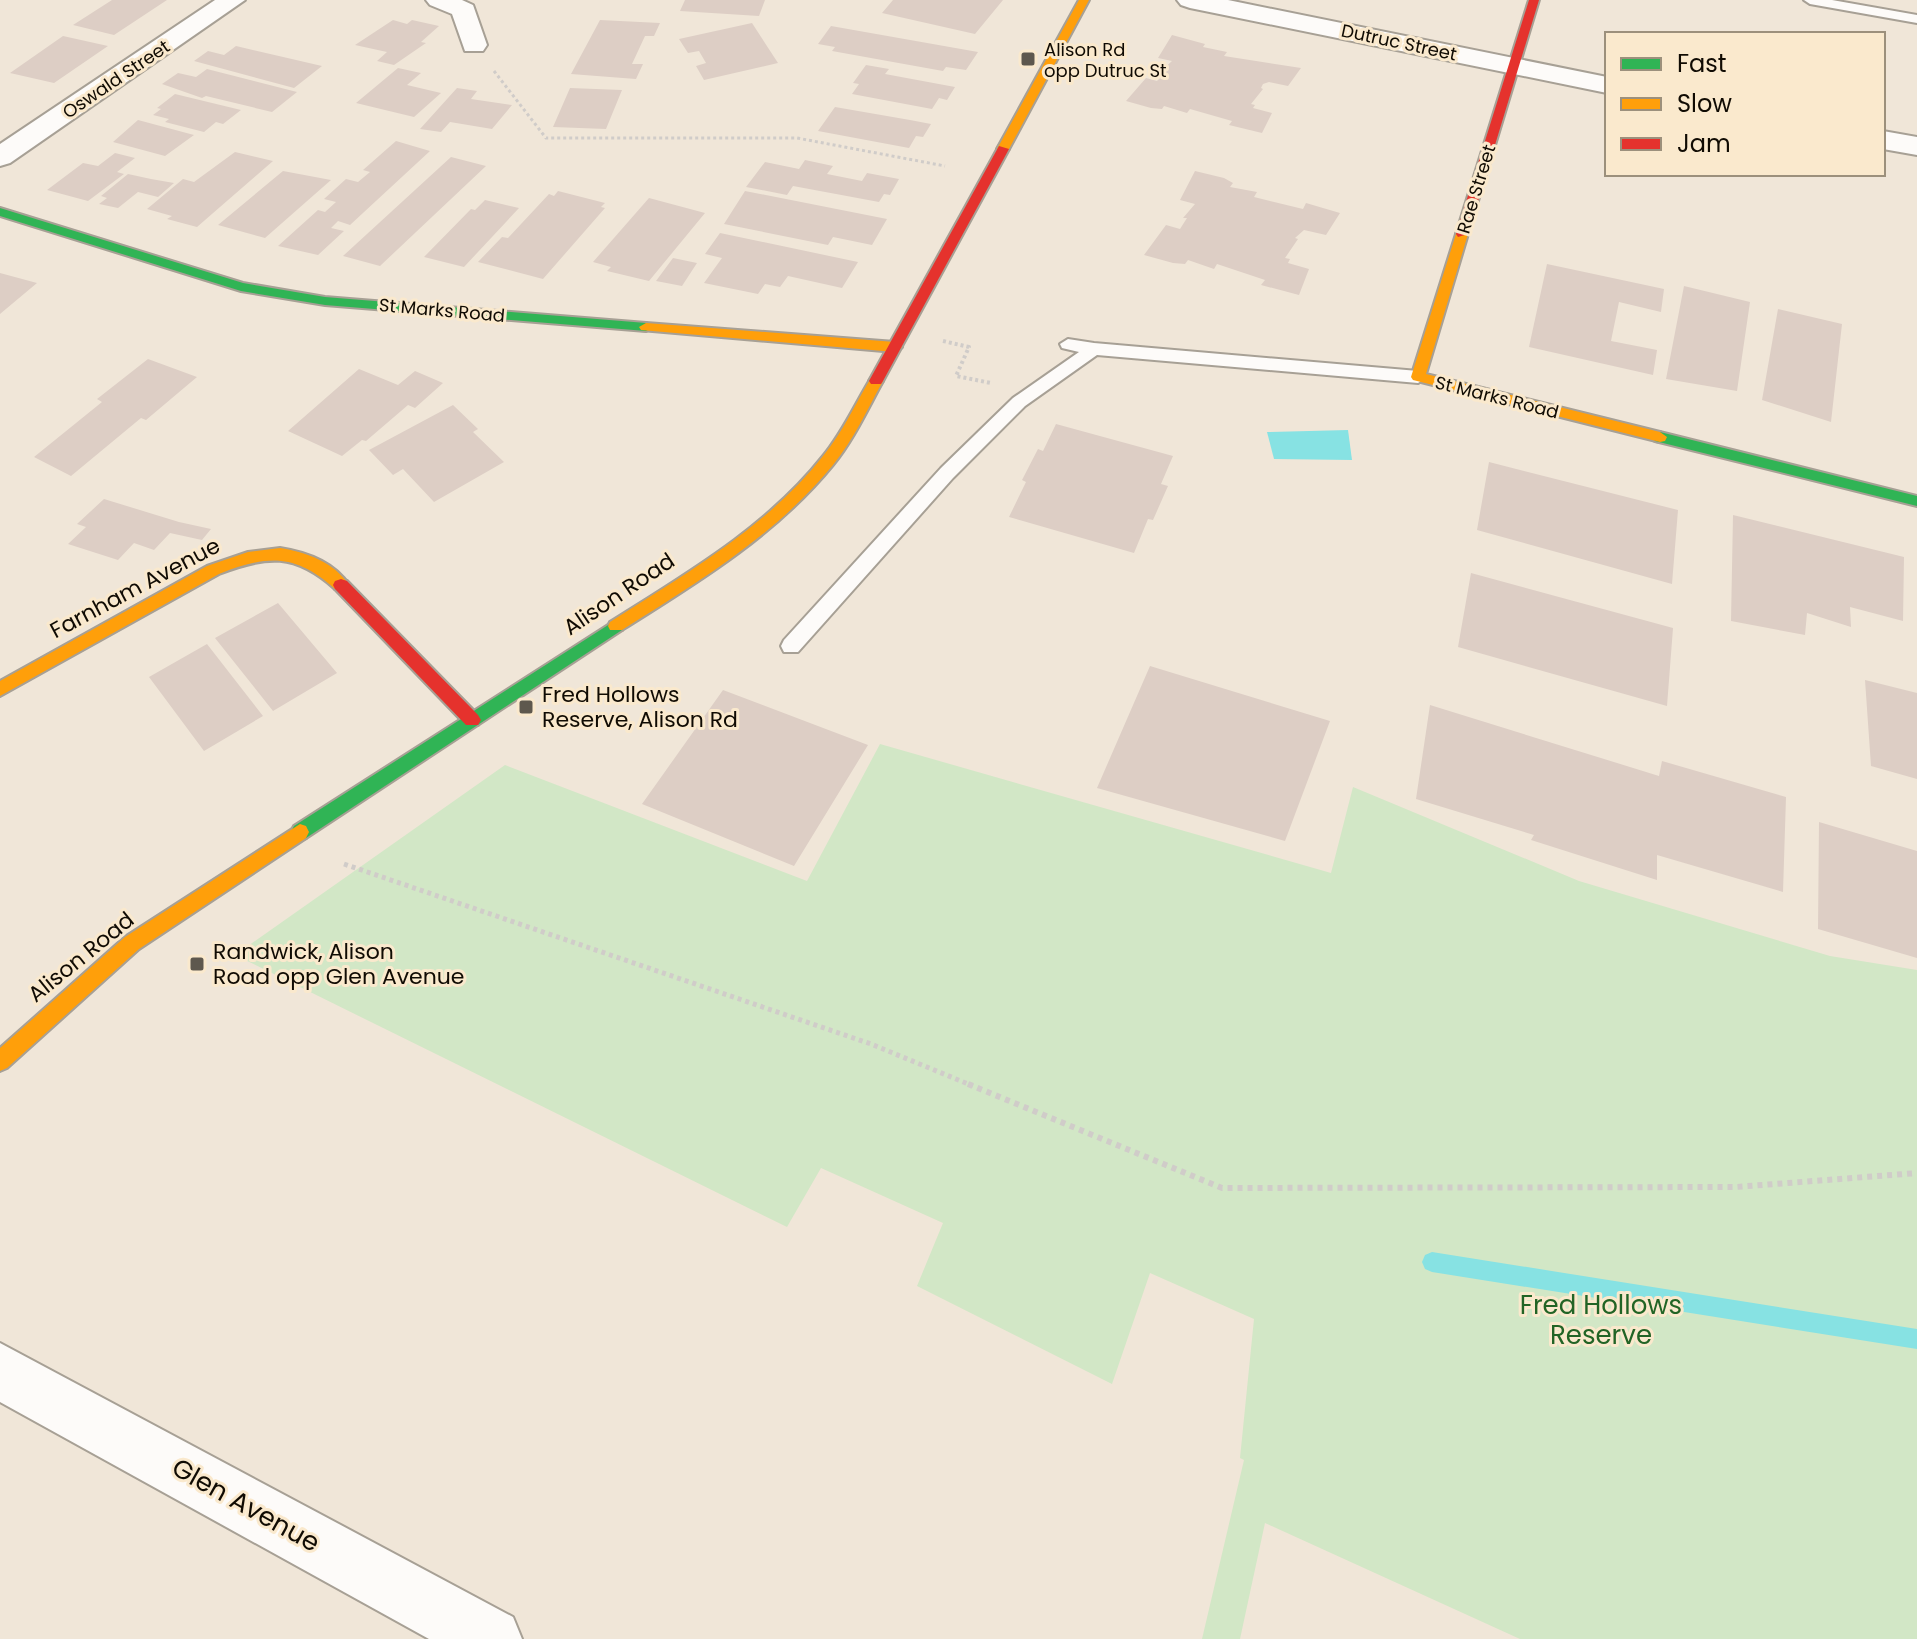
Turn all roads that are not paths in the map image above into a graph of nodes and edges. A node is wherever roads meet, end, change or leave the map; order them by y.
1 (232, 0) edge
2 (439, 0) edge
3 (1084, 0) edge
4 (1190, 0) edge
5 (1534, 0) edge
6 (1810, 0) edge
7 (1849, 4) edge
8 (1917, 19) edge
9 (474, 45) road end
10 (1513, 66) junction
11 (1605, 85) edge
12 (1885, 140) edge
13 (1917, 146) edge
14 (0, 157) edge
15 (0, 212) edge
16 (1068, 344) dead end
17 (895, 347) junction
18 (1094, 349) junction
19 (1418, 377) junction
20 (1917, 501) edge
21 (791, 646) dead end
22 (0, 689) edge
23 (472, 720) junction
24 (0, 1061) edge
25 (0, 1371) edge
26 (491, 1639) edge

1 - 14 street, Oswald Street
2 - 9 street
3 - 17 street, Alison Road
4 - 10 street, Dutruc Street
5 - 10 street, Rae Street
6 - 7 lane
7 - 8 lane
10 - 11 street, Dutruc Street
10 - 19 street, Rae Street
12 - 13 street
15 - 17 street, St Marks Road
16 - 18 lane, St Marks Road
17 - 23 street, Alison Road
18 - 19 lane, St Marks Road
18 - 21 lane
19 - 20 street, St Marks Road
22 - 23 street, Farnham Avenue
23 - 24 street, Alison Road
25 - 26 street, Glen Avenue

